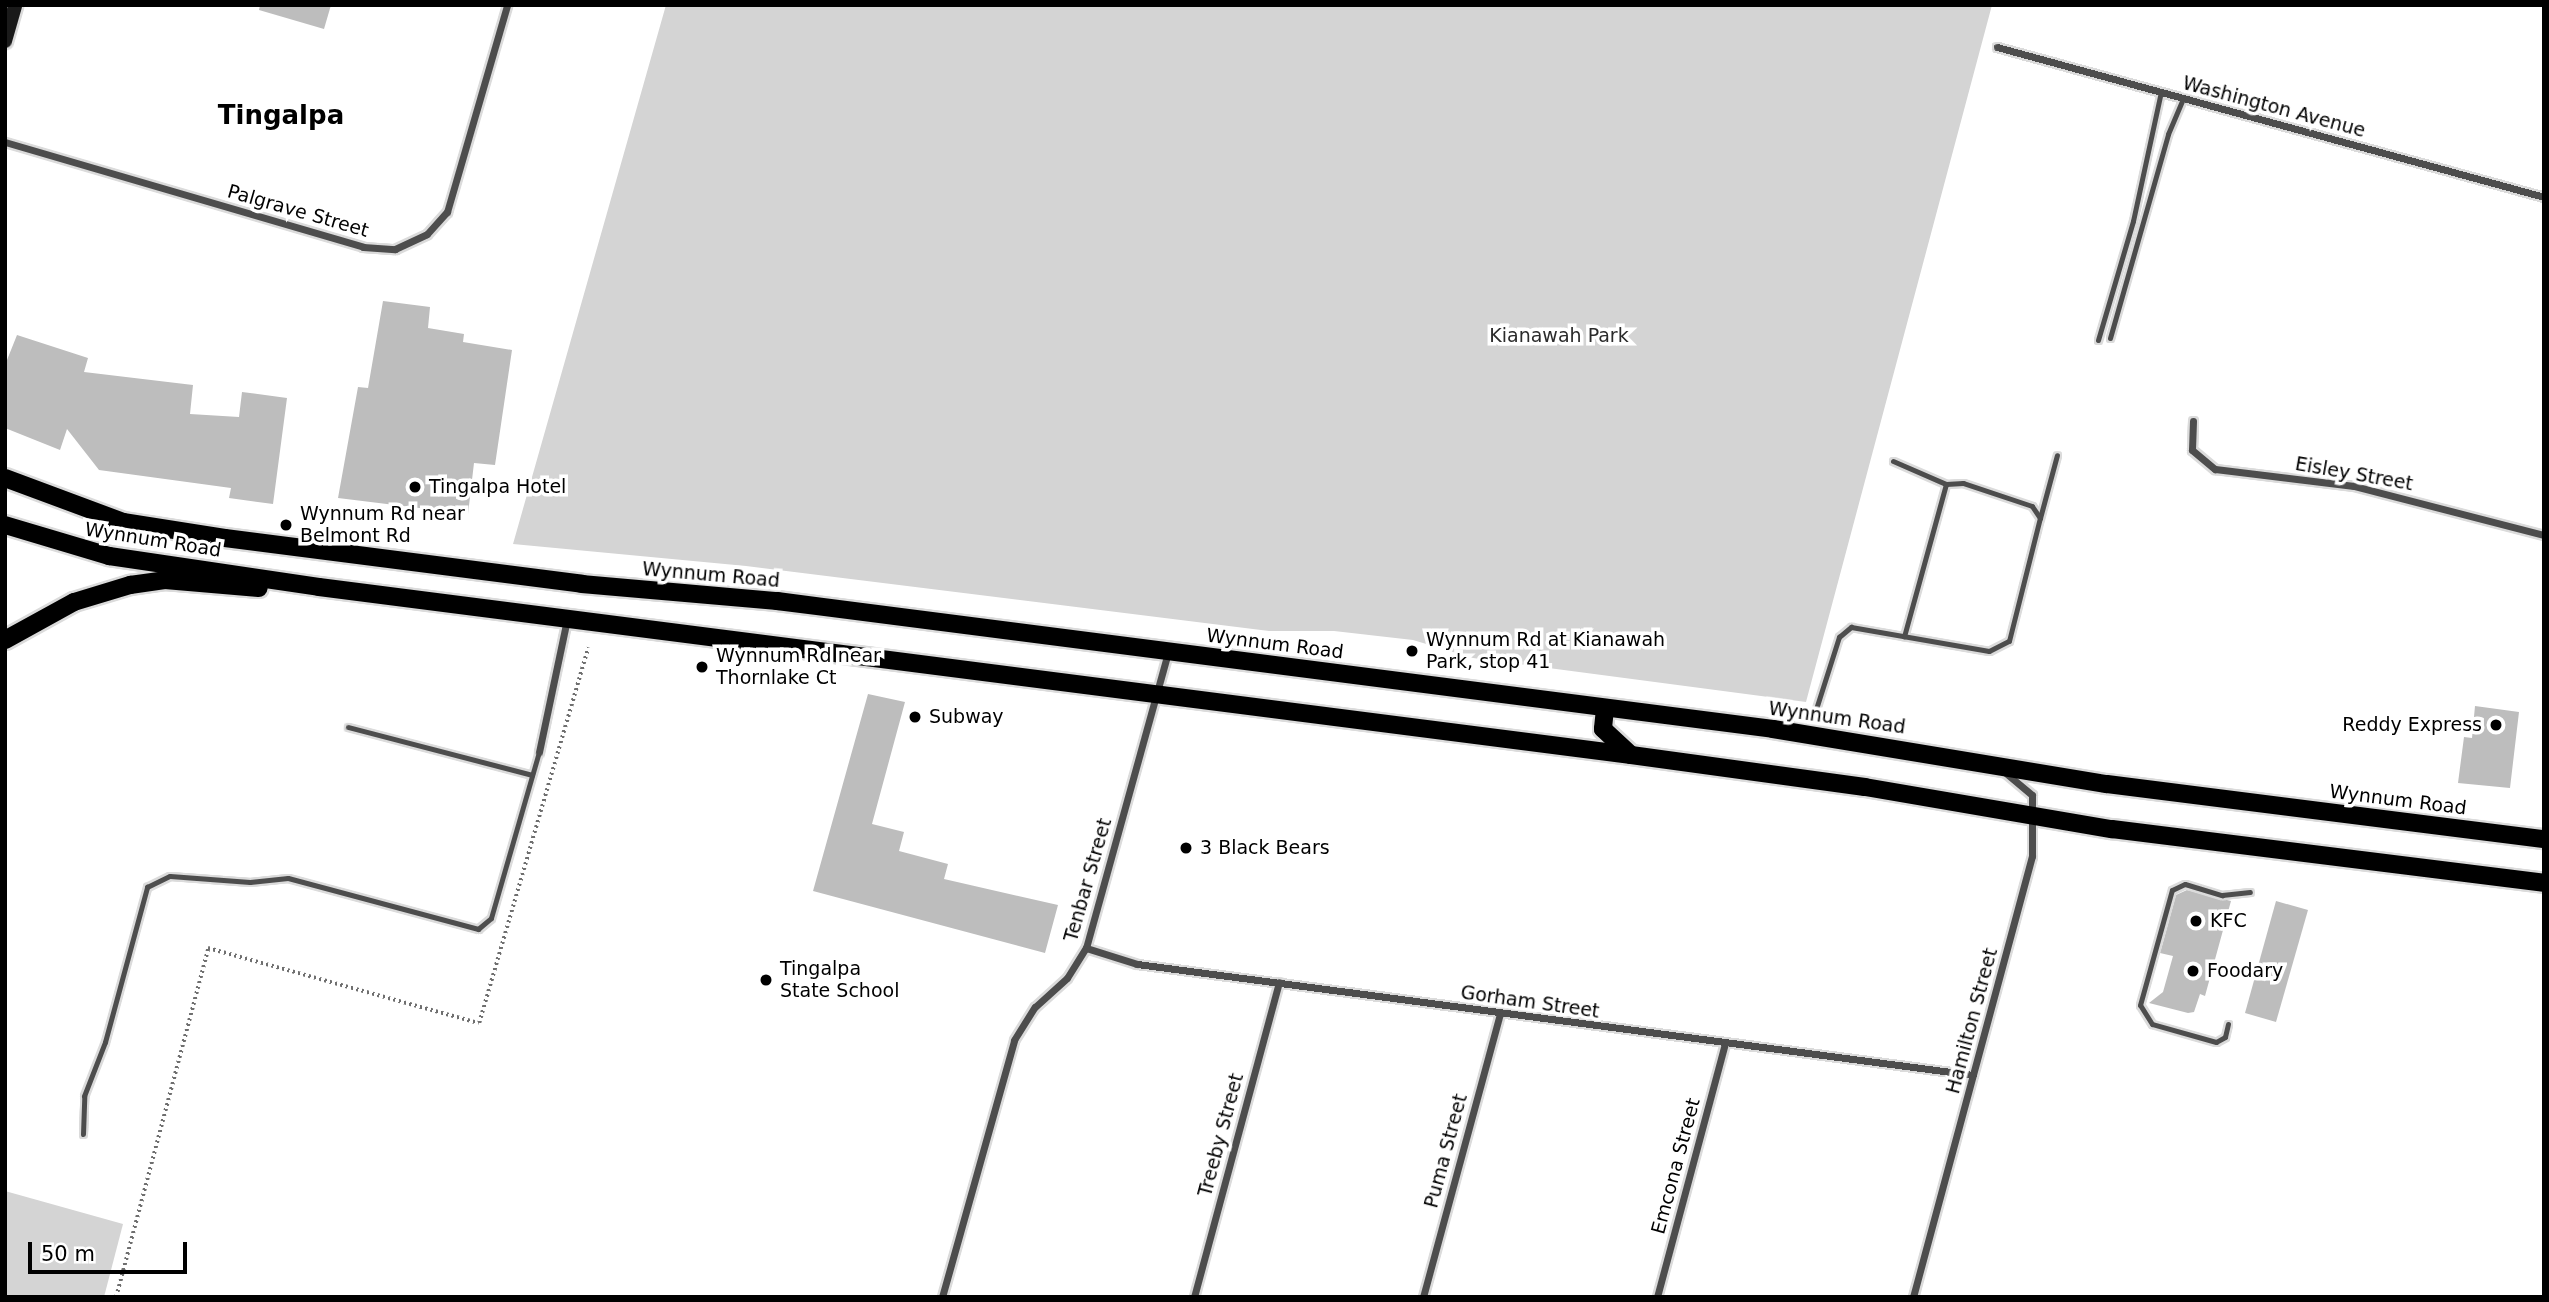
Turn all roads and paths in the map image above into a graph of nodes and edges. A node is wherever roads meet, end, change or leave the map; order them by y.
1 (15, 5) edge
2 (507, 5) edge
3 (5, 41) edge
4 (1997, 47) dead end
5 (2161, 92) junction
6 (2183, 98) junction
7 (5, 142) edge
8 (2544, 197) edge
9 (2110, 338) dead end
10 (2098, 340) dead end
11 (2193, 421) dead end
12 (2057, 455) dead end
13 (1893, 460) dead end
14 (5, 478) edge
15 (1946, 484) junction
16 (2040, 519) junction
17 (5, 525) edge
18 (2544, 534) edge
19 (319, 587) junction
20 (567, 618) junction
21 (1904, 636) junction
22 (5, 640) edge
23 (588, 647) dead end
24 (1168, 652) junction
25 (1156, 696) junction
26 (1605, 709) junction
27 (1816, 709) dead end
28 (348, 727) dead end
29 (539, 752) joint
30 (1631, 755) junction
31 (1999, 766) junction
32 (532, 775) junction
33 (2035, 817) junction
34 (2544, 839) edge
35 (2544, 883) edge
36 (2250, 892) dead end
37 (1086, 948) junction
38 (1279, 982) junction
39 (1500, 1014) junction
40 (2228, 1024) dead end
41 (1725, 1043) junction
42 (1973, 1075) junction
43 (83, 1134) dead end
44 (116, 1297) edge
45 (942, 1297) edge
46 (1194, 1297) edge
47 (1423, 1297) edge
48 (1657, 1297) edge
49 (1913, 1297) edge

1 - 3 main road
2 - 7 street, Palgrave Street
4 - 5 street, Washington Avenue
5 - 6 street, Washington Avenue
5 - 10 lane
6 - 8 street, Washington Avenue
6 - 9 lane
11 - 18 street, Eisley Street
12 - 16 lane
13 - 15 lane
14 - 24 main road, Wynnum Road
15 - 16 lane
15 - 21 lane
16 - 21 lane
17 - 19 main road, Wynnum Road
19 - 20 main road, Wynnum Road
19 - 22 main road
20 - 25 main road, Wynnum Road
20 - 29 street
21 - 27 lane
23 - 44 path
24 - 25 street, Tenbar Street
24 - 26 main road, Wynnum Road
25 - 30 main road, Wynnum Road
25 - 37 street, Tenbar Street
26 - 30 main road
26 - 31 main road, Wynnum Road
28 - 32 lane
29 - 32 lane
30 - 33 main road, Wynnum Road
31 - 33 street, Hamilton Street
31 - 34 main road, Wynnum Road
32 - 43 lane
33 - 35 main road, Wynnum Road
33 - 42 street, Hamilton Street
36 - 40 lane
37 - 38 street, Gorham Street
37 - 45 street, Tenbar Street
38 - 39 street, Gorham Street
38 - 46 street, Treeby Street
39 - 41 street, Gorham Street
39 - 47 street, Puma Street
41 - 42 street, Gorham Street
41 - 48 street, Emcona Street
42 - 49 street, Hamilton Street

